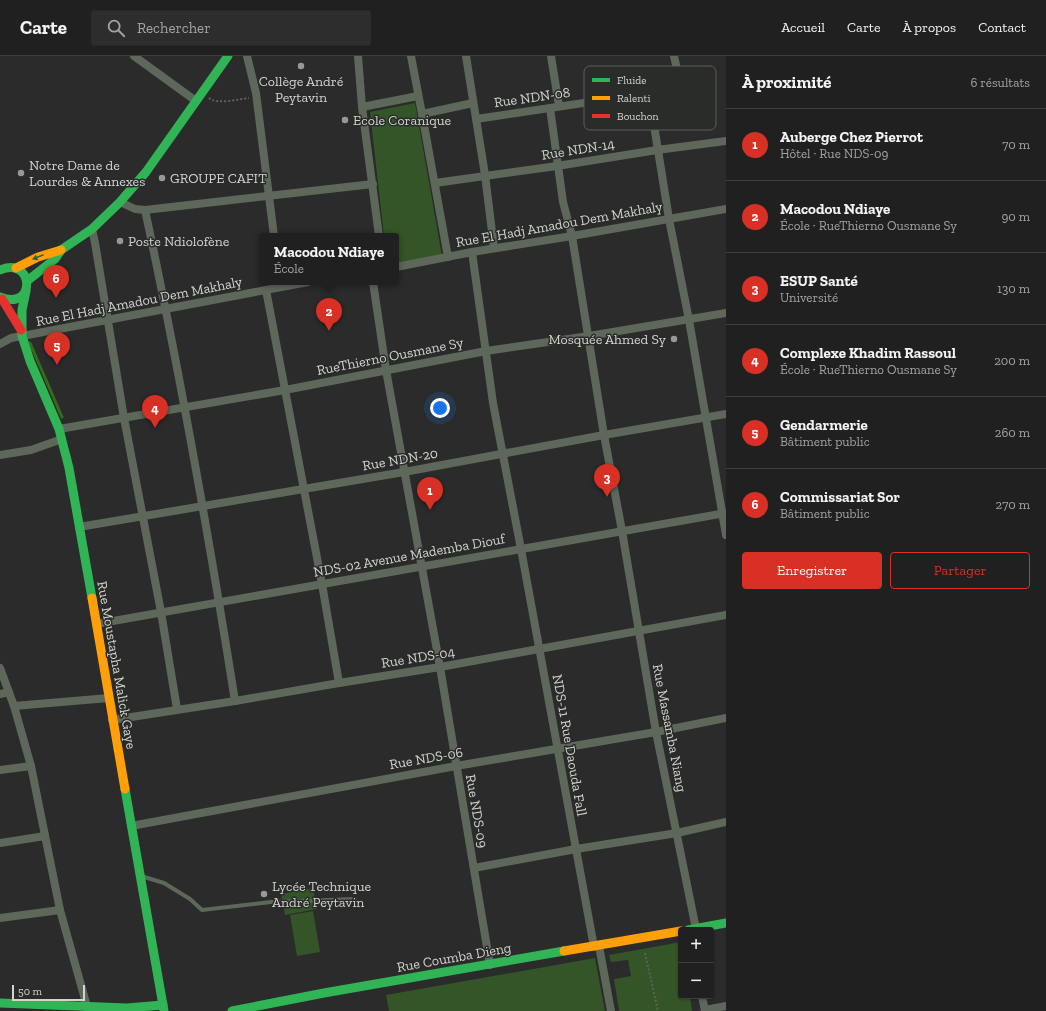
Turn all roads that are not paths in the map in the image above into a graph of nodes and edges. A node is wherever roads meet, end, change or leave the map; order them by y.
1 (134, 56) edge
2 (228, 56) edge
3 (247, 56) edge
4 (360, 56) edge
5 (411, 56) edge
6 (466, 56) edge
7 (551, 56) edge
8 (674, 56) edge
9 (676, 66) edge
10 (418, 96) junction
11 (196, 101) junction
12 (474, 103) junction
13 (584, 103) edge
14 (559, 106) junction
15 (362, 107) junction
16 (550, 108) junction
17 (422, 114) junction
18 (476, 118) junction
19 (654, 130) edge
20 (726, 141) edge
21 (657, 150) junction
22 (558, 166) junction
23 (485, 175) junction
24 (435, 183) junction
25 (373, 184) junction
26 (268, 197) junction
27 (120, 202) junction
28 (726, 209) edge
29 (145, 210) junction
30 (669, 219) junction
31 (92, 229) junction
32 (274, 233) edge
33 (379, 233) edge
34 (572, 236) junction
35 (494, 248) junction
36 (62, 250) junction
37 (472, 252) junction
38 (448, 257) junction
39 (399, 266) edge
40 (2, 268) edge
41 (16, 268) junction
42 (27, 281) junction
43 (278, 285) edge
44 (373, 285) edge
45 (266, 290) junction
46 (26, 291) junction
47 (1, 298) edge
48 (167, 309) junction
49 (726, 313) edge
50 (108, 319) junction
51 (689, 320) junction
52 (21, 333) junction
53 (589, 336) junction
54 (0, 344) edge
55 (486, 351) junction
56 (386, 370) junction
57 (285, 390) junction
58 (184, 407) junction
59 (726, 414) edge
60 (706, 417) junction
61 (124, 418) junction
62 (59, 429) junction
63 (604, 435) junction
64 (62, 439) junction
65 (504, 454) junction
66 (0, 455) edge
67 (404, 472) junction
68 (303, 488) junction
69 (203, 506) junction
70 (724, 513) edge
71 (143, 517) junction
72 (79, 527) junction
73 (622, 531) junction
74 (726, 535) edge
75 (521, 549) junction
76 (422, 566) junction
77 (322, 584) junction
78 (219, 602) junction
79 (161, 612) junction
80 (726, 616) edge
81 (96, 624) junction
82 (638, 631) junction
83 (540, 650) junction
84 (440, 667) junction
85 (0, 668) edge
86 (339, 683) junction
87 (4, 693) edge
88 (109, 698) junction
89 (235, 701) junction
90 (14, 706) junction
91 (177, 710) junction
92 (726, 718) edge
93 (112, 720) junction
94 (656, 732) junction
95 (558, 749) junction
96 (31, 766) junction
97 (456, 766) junction
98 (0, 770) edge
99 (726, 822) edge
100 (131, 826) junction
101 (677, 833) junction
102 (45, 836) junction
103 (0, 843) edge
104 (576, 848) junction
105 (474, 868) junction
106 (141, 876) junction
107 (355, 899) dead end
108 (60, 910) junction
109 (0, 918) edge
110 (726, 923) edge
111 (691, 927) edge
112 (706, 927) edge
113 (678, 932) edge
114 (596, 946) junction
115 (490, 965) junction
116 (703, 999) edge
117 (0, 1003) edge
118 (726, 1006) edge
119 (69, 1008) edge
120 (163, 1008) edge
121 (88, 1009) edge
122 (705, 1010) edge
123 (232, 1011) edge
124 (611, 1011) edge

1 - 11 street
2 - 11 street
3 - 26 street
4 - 15 street
5 - 10 street
6 - 12 street
7 - 14 street
8 - 9 street, Rue NDN-08
10 - 15 street
10 - 17 street
11 - 27 street
12 - 17 street
12 - 18 street
13 - 14 street, Rue NDN-08
14 - 16 street, Rue NDN-08
15 - 25 street
16 - 18 street, Rue NDN-08
16 - 22 street, Rue Massamba Niang
17 - 24 street
18 - 23 street
19 - 21 street
20 - 21 street, Rue NDN-14
21 - 22 street, Rue NDN-14
21 - 30 street
22 - 23 street, Rue NDN-14
22 - 34 street, Rue Massamba Niang
23 - 24 street, Rue NDN-14
23 - 35 street
24 - 38 street
25 - 26 street
25 - 33 street
26 - 29 street
26 - 32 street
27 - 29 street
27 - 31 street
28 - 30 street, Rue El Hadj Amadou Dem Makhaly
29 - 48 street
30 - 34 street, Rue El Hadj Amadou Dem Makhaly
30 - 51 street
31 - 36 street
31 - 50 street
34 - 35 street, Rue El Hadj Amadou Dem Makhaly
34 - 53 street, Rue Massamba Niang
35 - 37 street, Rue El Hadj Amadou Dem Makhaly
36 -> 41 street
36 - 42 street
37 - 38 street, Rue El Hadj Amadou Dem Makhaly
37 - 55 street, NDS-11 Rue Daouda Fall
38 - 39 street, Rue El Hadj Amadou Dem Makhaly
40 - 41 street
41 - 42 street
42 - 46 street, Rue Moustapha Malick Gaye
43 - 45 street, Rue El Hadj Amadou Dem Makhaly
44 - 56 street, Rue NDS-09
45 - 48 street, Rue El Hadj Amadou Dem Makhaly
45 - 57 street
46 - 47 street
46 - 52 street, Rue Moustapha Malick Gaye
47 - 52 street, Rue Moustapha Malick Gaye
48 - 50 street, Rue El Hadj Amadou Dem Makhaly
48 - 58 street
49 - 51 street, RueThierno Ousmane Sy
50 - 52 street, Rue El Hadj Amadou Dem Makhaly
50 - 61 street
51 - 53 street, RueThierno Ousmane Sy
51 - 60 street
52 - 54 street, Rue El Hadj Amadou Dem Makhaly
52 - 62 street, Rue Moustapha Malick Gaye
53 - 55 street, RueThierno Ousmane Sy
53 - 63 street, Rue Massamba Niang
55 - 56 street, RueThierno Ousmane Sy
55 - 65 street, NDS-11 Rue Daouda Fall
56 - 57 street, RueThierno Ousmane Sy
56 - 67 street, Rue NDS-09
57 - 58 street, RueThierno Ousmane Sy
57 - 68 street
58 - 61 street, RueThierno Ousmane Sy
58 - 69 street
59 - 60 street, Rue NDN-20
60 - 63 street, Rue NDN-20
60 - 70 street
61 - 62 street, RueThierno Ousmane Sy
61 - 71 street
62 - 64 street, Rue Moustapha Malick Gaye
63 - 65 street, Rue NDN-20
63 - 73 street, Rue Massamba Niang
64 - 66 street
64 - 72 street, Rue Moustapha Malick Gaye
65 - 67 street, Rue NDN-20
65 - 75 street, NDS-11 Rue Daouda Fall
67 - 68 street, Rue NDN-20
67 - 76 street, Rue NDS-09
68 - 69 street, Rue NDN-20
68 - 77 street
69 - 71 street, Rue NDN-20
69 - 78 street
70 - 73 street, NDS-02 Avenue Mademba Diouf
70 - 74 street
71 - 72 street, Rue NDN-20
71 - 79 street
72 - 81 street, Rue Moustapha Malick Gaye
73 - 75 street, NDS-02 Avenue Mademba Diouf
73 - 82 street, Rue Massamba Niang
75 - 76 street, NDS-02 Avenue Mademba Diouf
75 - 83 street, NDS-11 Rue Daouda Fall
76 - 77 street, NDS-02 Avenue Mademba Diouf
76 - 84 street, Rue NDS-09
77 - 78 street, NDS-02 Avenue Mademba Diouf
77 - 86 street
78 - 79 street, NDS-02 Avenue Mademba Diouf
78 - 89 street
79 - 81 street, NDS-02 Avenue Mademba Diouf
79 - 91 street
80 - 82 street, Rue NDS-04
81 - 88 street, Rue Moustapha Malick Gaye
82 - 83 street, Rue NDS-04
82 - 94 street, Rue Massamba Niang
83 - 84 street, Rue NDS-04
83 - 95 street, NDS-11 Rue Daouda Fall
84 - 86 street, Rue NDS-04
84 - 97 street, Rue NDS-09
85 - 87 street
86 - 89 street, Rue NDS-04
87 - 90 street
88 - 90 street
88 - 93 street, Rue Moustapha Malick Gaye
89 - 91 street, Rue NDS-04
90 - 96 street
91 - 93 street, Rue NDS-04
92 - 94 street, Rue NDS-06
93 - 100 street, Rue Moustapha Malick Gaye
94 - 95 street, Rue NDS-06
94 - 101 street, Rue Massamba Niang
95 - 97 street, Rue NDS-06
95 - 104 street, NDS-11 Rue Daouda Fall
96 - 98 street
96 - 102 street
97 - 100 street, Rue NDS-06
97 - 105 street, Rue NDS-09
99 - 101 street
100 - 106 street, Rue Moustapha Malick Gaye
101 - 104 street
101 - 111 street, Rue Massamba Niang
102 - 103 street
102 - 108 street
104 - 105 street
104 - 114 street, NDS-11 Rue Daouda Fall
105 - 115 street, Rue NDS-09
106 - 107 lane
106 - 120 street, Rue Moustapha Malick Gaye
108 - 109 street
108 - 121 street
110 - 112 street
113 - 114 street, Rue Coumba Dieng
114 - 115 street, Rue Coumba Dieng
114 - 124 street, NDS-11 Rue Daouda Fall
115 - 123 street, Rue Coumba Dieng
116 - 122 street
117 - 119 street
118 - 122 street
119 - 121 street
120 - 121 street

